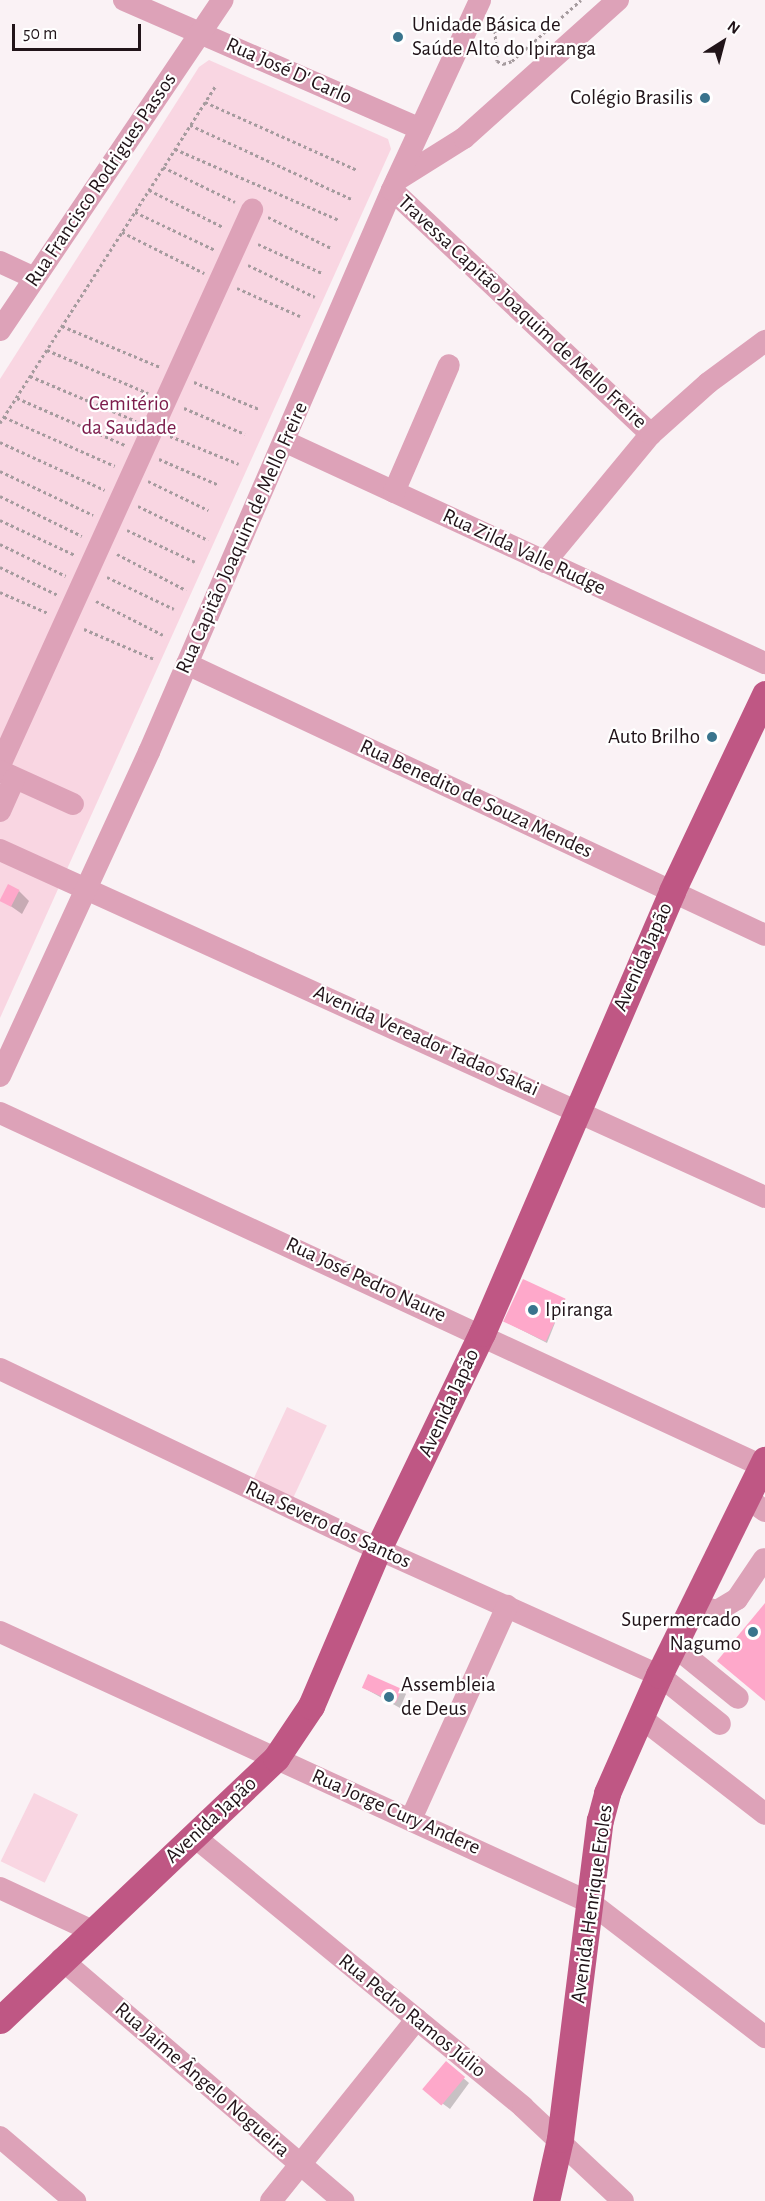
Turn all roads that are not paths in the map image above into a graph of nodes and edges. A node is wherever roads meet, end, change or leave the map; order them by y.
1 (124, 0) edge
2 (223, 0) edge
3 (618, 0) edge
4 (487, 6) edge
5 (201, 33) junction
6 (420, 129) junction
7 (395, 185) junction
8 (252, 210) dead end
9 (0, 262) edge
10 (34, 278) junction
11 (0, 330) edge
12 (765, 340) edge
13 (449, 365) dead end
14 (651, 434) junction
15 (284, 441) junction
16 (394, 492) junction
17 (545, 562) junction
18 (765, 663) edge
19 (187, 664) junction
20 (765, 694) edge
21 (5, 772) edge
22 (73, 804) dead end
23 (0, 811) edge
24 (0, 850) edge
25 (85, 888) junction
26 (672, 891) junction
27 (765, 935) edge
28 (0, 1076) edge
29 (576, 1108) junction
30 (0, 1113) edge
31 (765, 1197) edge
32 (482, 1334) junction
33 (0, 1369) edge
34 (764, 1463) edge
35 (756, 1505) edge
36 (378, 1549) junction
37 (764, 1559) edge
38 (694, 1605) junction
39 (507, 1606) junction
40 (0, 1632) edge
41 (674, 1646) junction
42 (659, 1675) junction
43 (738, 1698) dead end
44 (640, 1717) junction
45 (720, 1724) dead end
46 (276, 1758) junction
47 (765, 1814) edge
48 (411, 1819) junction
49 (195, 1838) junction
50 (0, 1888) edge
51 (591, 1903) junction
52 (90, 1930) junction
53 (61, 1959) junction
54 (417, 2019) junction
55 (0, 2020) edge
56 (765, 2037) edge
57 (0, 2137) edge
58 (560, 2139) junction
59 (299, 2164) junction
60 (617, 2199) edge
61 (75, 2201) edge
62 (271, 2201) edge
63 (344, 2201) edge
64 (546, 2201) edge

1 - 5 street, Rua José D' Carlo
2 - 5 street, Rua Francisco Rodrigues Passos
3 - 7 street
4 - 6 street, Rua Capitão Joaquim de Mello Freire
5 - 6 street, Rua José D' Carlo
5 - 10 street, Rua Francisco Rodrigues Passos
6 - 7 street, Rua Capitão Joaquim de Mello Freire
7 - 14 street, Travessa Capitão Joaquim de Mello Freire
7 - 15 street, Rua Capitão Joaquim de Mello Freire
8 - 21 street
9 - 10 street
10 - 11 street, Rua Francisco Rodrigues Passos
12 - 14 street
13 - 16 street
14 - 17 street
15 - 16 street, Rua Zilda Valle Rudge
15 - 19 street, Rua Capitão Joaquim de Mello Freire
16 - 17 street, Rua Zilda Valle Rudge
17 - 18 street, Rua Zilda Valle Rudge
19 - 25 street, Rua Capitão Joaquim de Mello Freire
19 - 26 street, Rua Benedito de Souza Mendes
20 - 26 main road, Avenida Japão
21 - 22 street
21 - 23 street
24 - 25 street, Avenida Vereador Tadao Sakai
25 - 28 street, Rua Capitão Joaquim de Mello Freire
25 - 29 street, Avenida Vereador Tadao Sakai
26 - 27 street, Rua Benedito de Souza Mendes
26 - 29 main road, Avenida Japão
29 - 31 street, Avenida Vereador Tadao Sakai
29 - 32 main road, Avenida Japão
30 - 32 street, Rua José Pedro Naure
32 - 34 street, Rua José Pedro Naure
32 - 36 main road, Avenida Japão
33 - 36 street, Rua Severo dos Santos
34 - 35 main road, Avenida Henrique Eroles
35 - 38 main road, Avenida Henrique Eroles
36 - 39 street, Rua Severo dos Santos
36 - 46 main road, Avenida Japão
37 - 38 street
38 - 41 main road, Avenida Henrique Eroles
39 - 42 street, Rua Severo dos Santos
39 - 48 street
40 - 46 street, Rua Jorge Cury Andere
41 - 42 main road, Avenida Henrique Eroles
41 - 43 street
42 - 44 main road, Avenida Henrique Eroles
42 - 45 street, Rua Severo dos Santos
44 - 47 street
44 - 51 main road, Avenida Henrique Eroles
46 - 48 street, Rua Jorge Cury Andere
46 - 49 main road, Avenida Japão
48 - 51 street, Rua Jorge Cury Andere
49 - 52 main road, Avenida Japão
49 - 54 street, Rua Pedro Ramos Júlio
50 - 52 street
51 - 56 street, Rua Jorge Cury Andere
51 - 58 main road, Avenida Henrique Eroles
52 - 53 main road, Avenida Japão
53 - 55 main road, Avenida Japão
53 - 59 street, Rua Jaime Ângelo Nogueira
54 - 58 street, Rua Pedro Ramos Júlio
54 - 59 street
57 - 61 street
58 - 60 street, Rua Pedro Ramos Júlio
58 - 64 main road, Avenida Henrique Eroles
59 - 62 street
59 - 63 street, Rua Jaime Ângelo Nogueira

